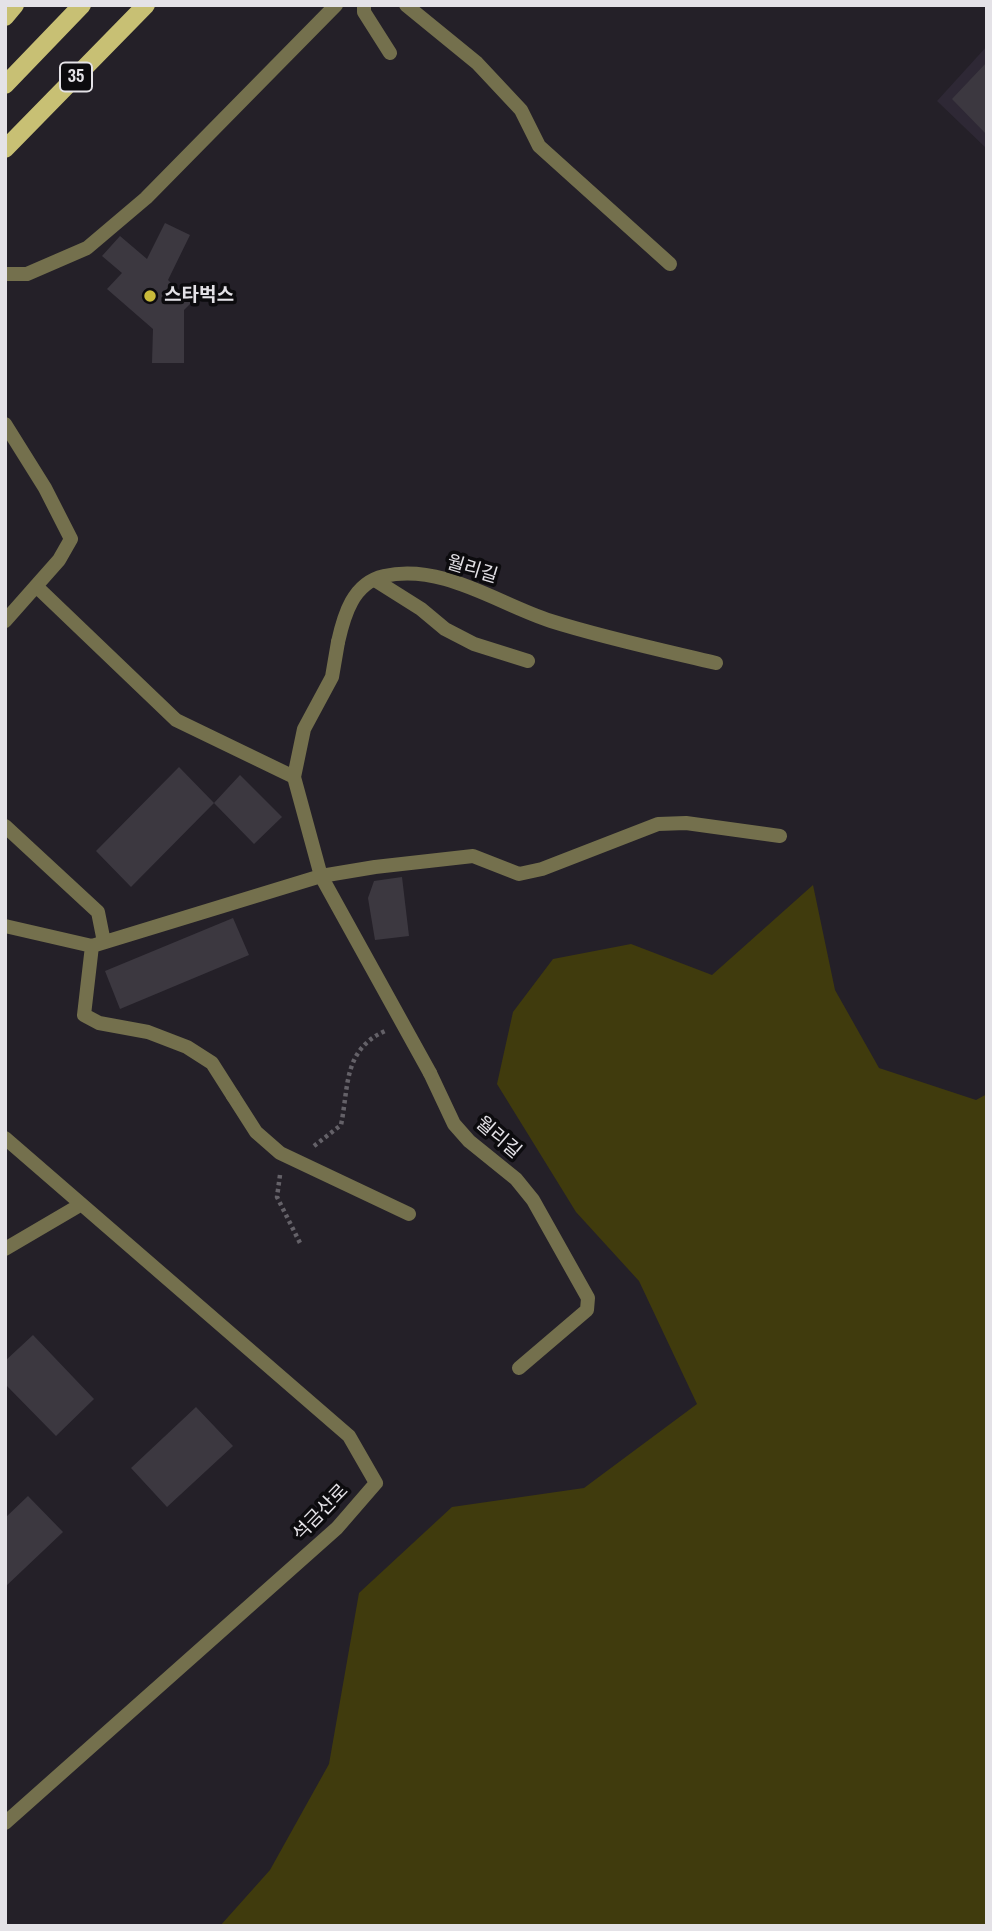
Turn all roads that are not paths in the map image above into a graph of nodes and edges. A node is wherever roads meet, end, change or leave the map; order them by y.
1 (15, 5) edge
2 (82, 5) edge
3 (146, 5) edge
4 (336, 5) edge
5 (364, 5) edge
6 (406, 5) edge
7 (5, 17) edge
8 (390, 53) dead end
9 (5, 85) edge
10 (5, 149) edge
11 (670, 264) dead end
12 (5, 274) edge
13 (5, 424) edge
14 (375, 580) junction
15 (36, 586) junction
16 (5, 621) edge
17 (528, 661) dead end
18 (716, 663) dead end
19 (294, 777) junction
20 (5, 826) edge
21 (780, 836) dead end
22 (321, 876) junction
23 (5, 926) edge
24 (98, 944) junction
25 (5, 1138) edge
26 (80, 1205) junction
27 (408, 1214) dead end
28 (5, 1249) edge
29 (519, 1368) dead end
30 (5, 1823) edge

1 - 7 main road
2 - 9 main road, 35
3 - 10 main road, 35
4 - 12 street
5 - 8 street
6 - 11 street
13 - 15 street
14 - 17 street
14 - 18 street, 월리길
14 - 19 street, 월리길
15 - 16 street
15 - 19 street
19 - 22 street, 월리길
20 - 24 street
21 - 22 street
22 - 24 street
22 - 29 street, 월리길
23 - 24 street
24 - 27 street
25 - 26 street, 석금산로
26 - 28 street
26 - 30 street, 석금산로

